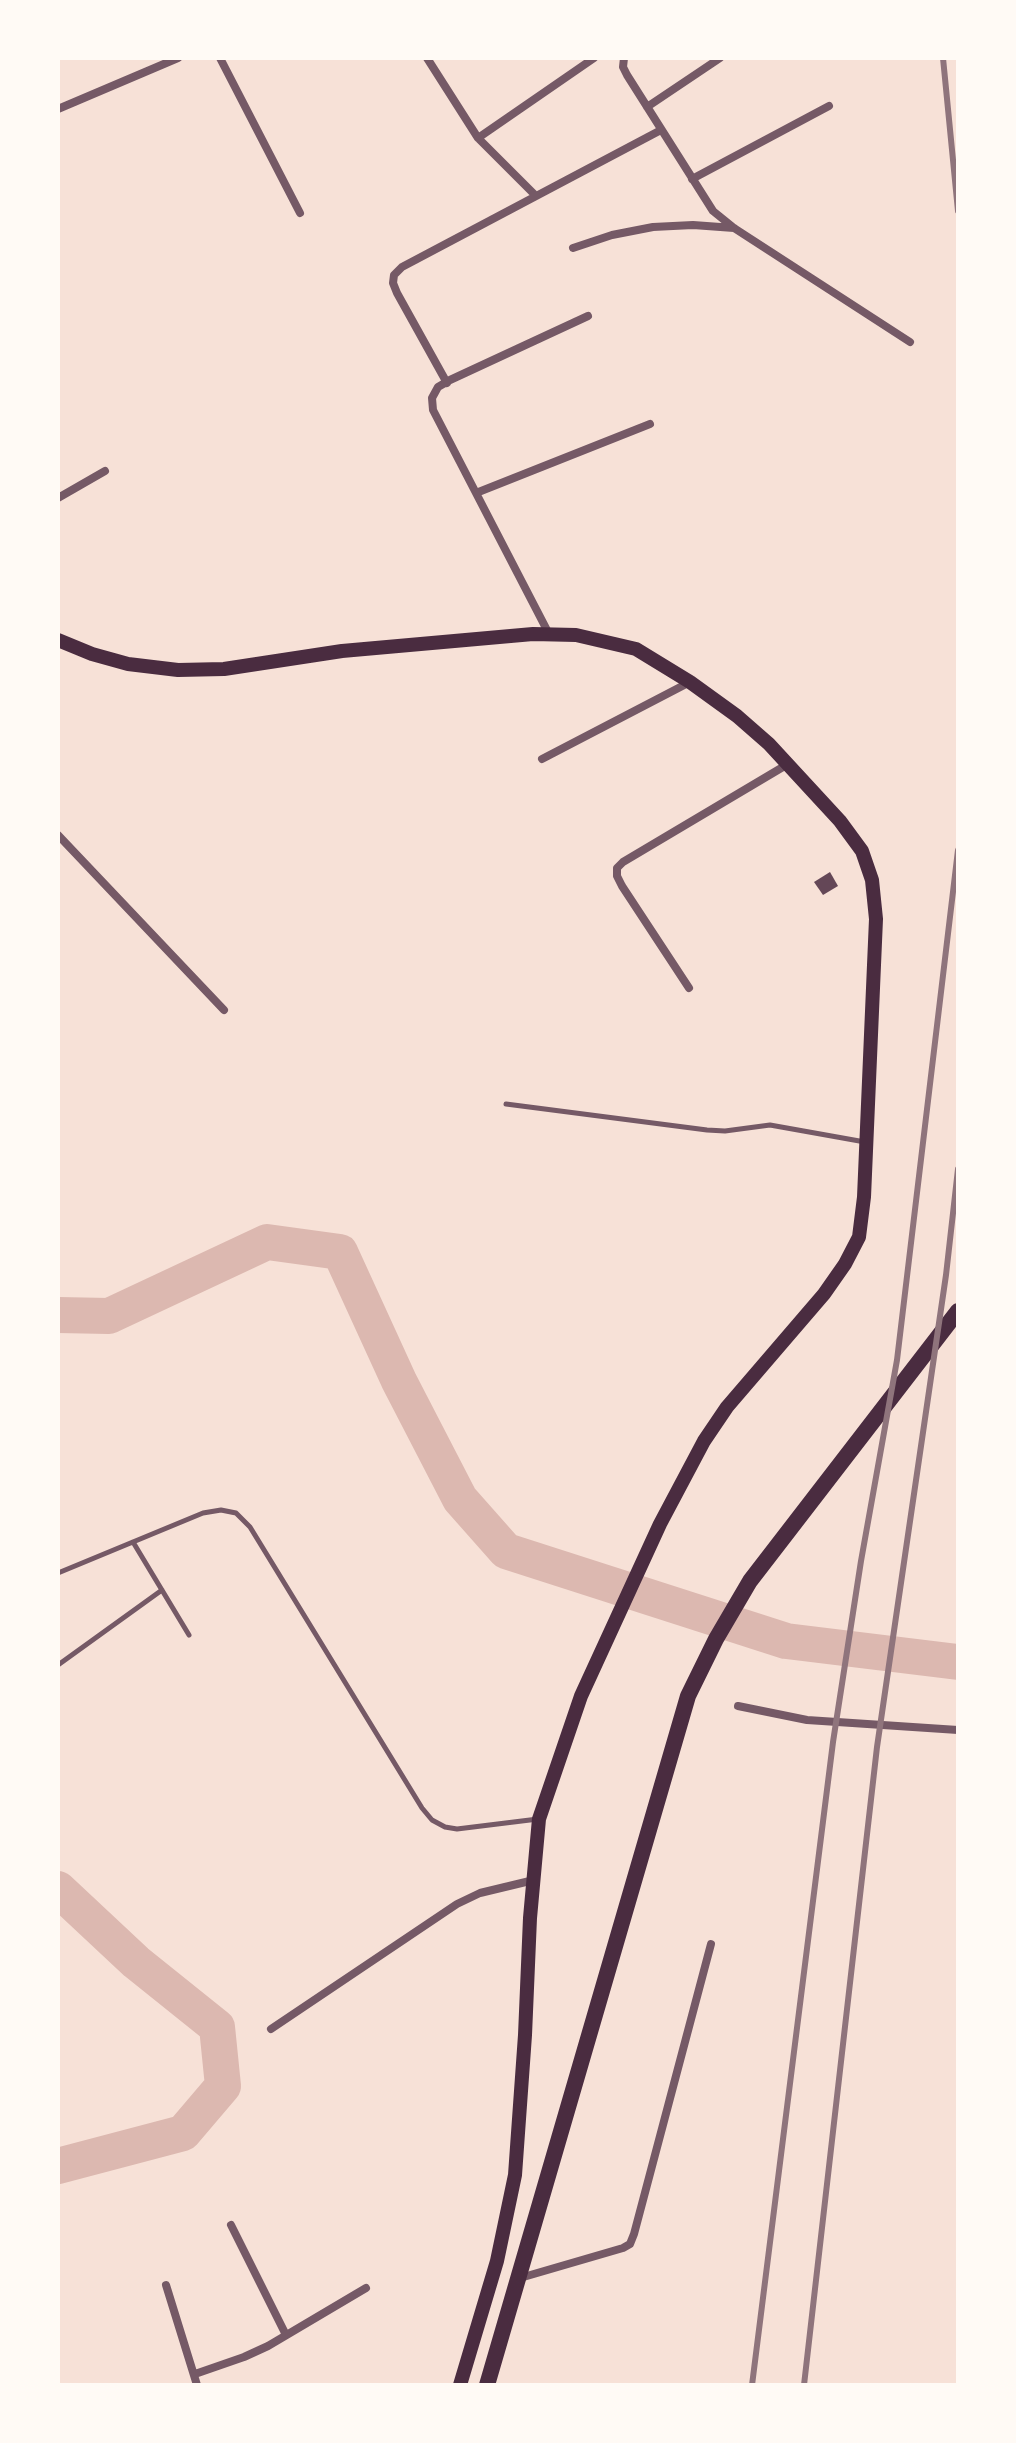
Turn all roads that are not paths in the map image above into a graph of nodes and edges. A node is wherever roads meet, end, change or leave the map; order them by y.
1 (178, 58) edge
2 (220, 58) edge
3 (427, 58) edge
4 (594, 58) edge
5 (624, 58) edge
6 (720, 58) edge
7 (829, 106) dead end
8 (647, 107) junction
9 (58, 109) edge
10 (661, 130) junction
11 (478, 138) junction
12 (692, 179) junction
13 (536, 196) junction
14 (300, 213) dead end
15 (734, 228) junction
16 (573, 248) dead end
17 (588, 316) dead end
18 (910, 342) dead end
19 (447, 383) junction
20 (650, 424) dead end
21 (105, 471) dead end
22 (476, 493) junction
23 (58, 498) edge
24 (549, 634) junction
25 (58, 640) edge
26 (690, 682) junction
27 (542, 759) dead end
28 (788, 764) junction
29 (58, 835) edge
30 (689, 988) dead end
31 (224, 1010) dead end
32 (506, 1104) dead end
33 (866, 1142) junction
34 (958, 1311) edge
35 (133, 1542) junction
36 (58, 1573) edge
37 (162, 1590) junction
38 (189, 1635) dead end
39 (58, 1665) edge
40 (738, 1706) dead end
41 (958, 1730) edge
42 (539, 1819) junction
43 (534, 1880) junction
44 (711, 1944) dead end
45 (271, 2029) dead end
46 (231, 2225) dead end
47 (520, 2278) junction
48 (166, 2285) dead end
49 (366, 2288) dead end
50 (286, 2335) junction
51 (195, 2374) junction
52 (197, 2385) edge
53 (460, 2385) edge
54 (487, 2385) edge

1 - 9 street
2 - 14 street
3 - 11 street
4 - 11 street
5 - 8 street
6 - 8 street
7 - 12 street
8 - 10 street
10 - 12 street
10 - 13 street
11 - 13 street
12 - 15 street
13 - 19 street
15 - 16 street
15 - 18 street
17 - 19 street
19 - 22 street
20 - 22 street
21 - 23 street
22 - 24 street
24 - 25 main road
24 - 26 main road
26 - 27 street
26 - 28 main road
28 - 30 street
28 - 33 main road
29 - 31 street
32 - 33 lane
33 - 42 main road
34 - 47 highway
35 - 36 lane
35 - 37 lane
35 - 42 lane
37 - 38 lane
37 - 39 lane
40 - 41 street
42 - 43 main road
43 - 45 street
43 - 53 main road
44 - 47 street
46 - 50 street
47 - 54 highway
48 - 51 street
49 - 50 street
50 - 51 street
51 - 52 street

